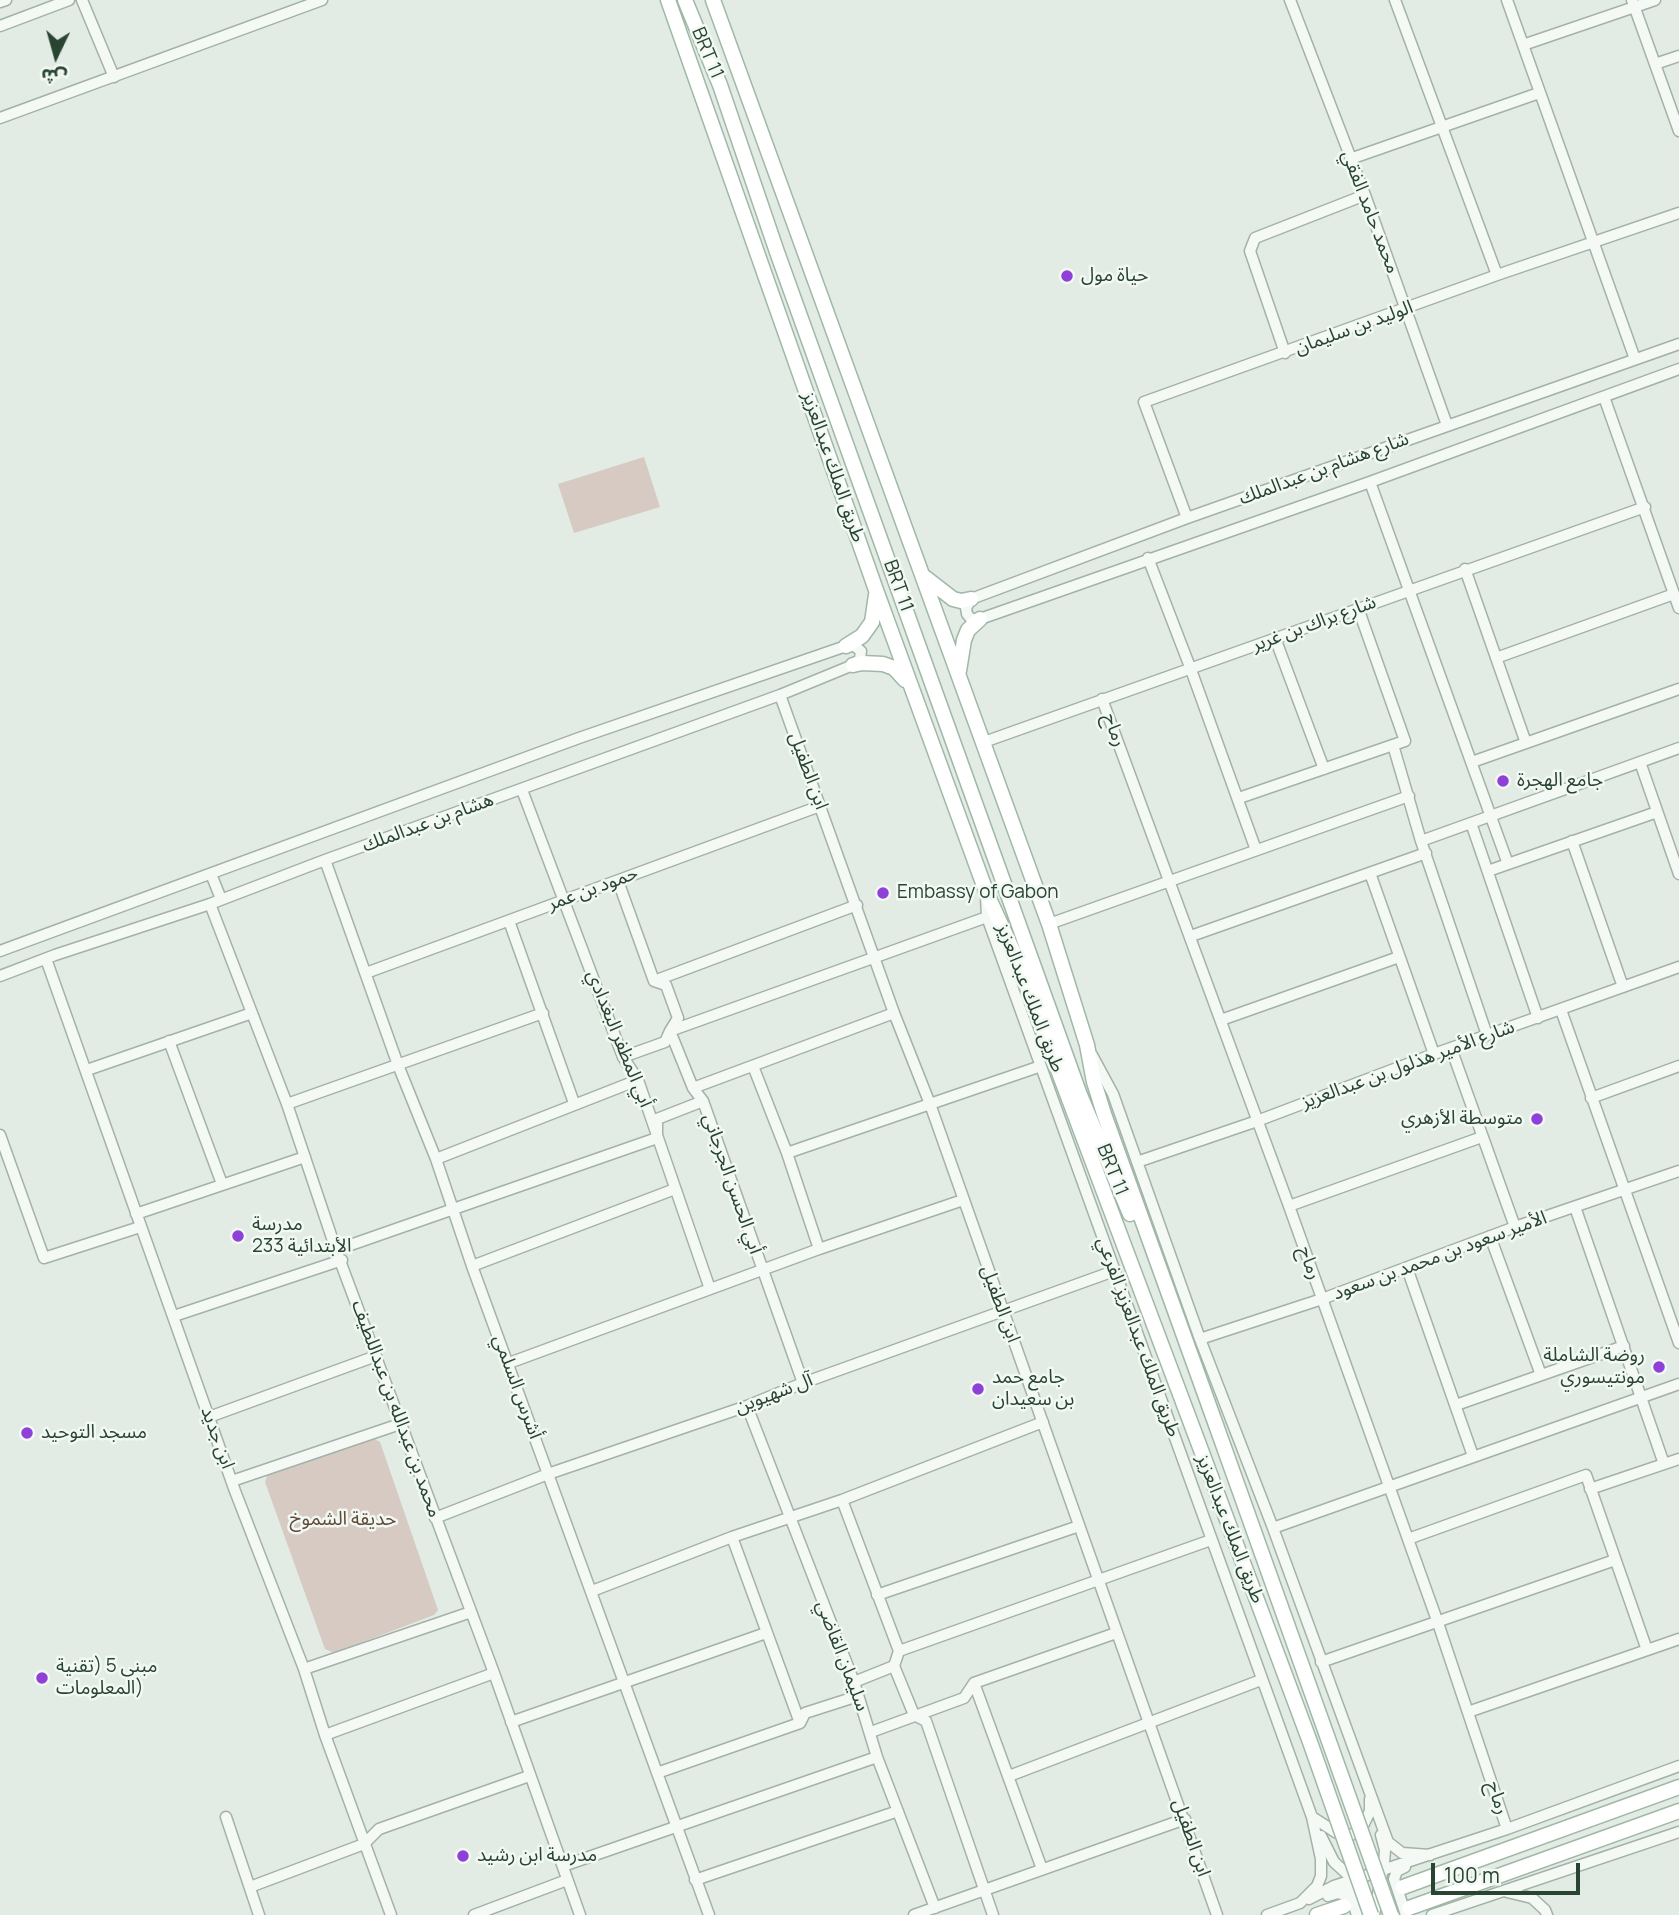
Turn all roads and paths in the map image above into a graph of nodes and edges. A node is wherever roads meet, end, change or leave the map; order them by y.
1 (6, 0) edge
2 (82, 0) edge
3 (322, 0) edge
4 (685, 0) edge
5 (713, 0) edge
6 (1291, 0) edge
7 (1395, 0) edge
8 (1507, 0) edge
9 (1655, 0) edge
10 (63, 1) edge
11 (668, 1) edge
12 (0, 2) edge
13 (1634, 4) edge
14 (0, 26) edge
15 (1523, 45) junction
16 (1679, 56) edge
17 (1655, 64) junction
18 (114, 77) junction
19 (1539, 93) junction
20 (0, 118) edge
21 (1443, 127) junction
22 (1679, 131) edge
23 (1350, 159) junction
24 (1364, 195) junction
25 (1679, 213) edge
26 (1594, 244) junction
27 (1497, 275) junction
28 (1406, 309) junction
29 (1679, 344) edge
30 (1285, 353) junction
31 (1635, 359) junction
32 (1679, 369) edge
33 (1604, 397) junction
34 (1447, 425) junction
35 (1370, 482) junction
36 (1645, 507) junction
37 (1186, 518) junction
38 (1148, 558) junction
39 (1465, 569) junction
40 (919, 572) junction
41 (1410, 589) junction
42 (876, 590) junction
43 (1674, 594) junction
44 (971, 599) junction
45 (1358, 608) junction
46 (1679, 608) edge
47 (980, 620) junction
48 (1275, 638) junction
49 (846, 646) junction
50 (1496, 658) junction
51 (853, 665) junction
52 (1191, 667) junction
53 (959, 676) junction
54 (1679, 689) edge
55 (913, 690) junction
56 (780, 695) junction
57 (1102, 699) junction
58 (984, 742) junction
59 (1526, 743) junction
60 (1393, 745) junction
61 (1679, 748) edge
62 (1472, 762) junction
63 (1640, 762) junction
64 (1324, 769) junction
65 (522, 790) junction
66 (1409, 796) junction
67 (1239, 797) junction
68 (820, 806) junction
69 (1657, 812) junction
70 (1490, 816) junction
71 (1471, 823) junction
72 (1422, 841) junction
73 (1572, 841) junction
74 (1256, 850) junction
75 (1426, 853) junction
76 (325, 860) junction
77 (1508, 864) junction
78 (1488, 871) junction
79 (1370, 873) junction
80 (211, 874) junction
81 (1679, 874) edge
82 (618, 881) junction
83 (1169, 881) junction
84 (986, 894) junction
85 (564, 899) junction
86 (221, 900) junction
87 (210, 904) junction
88 (856, 905) junction
89 (987, 917) junction
90 (509, 921) junction
91 (1049, 924) junction
92 (46, 934) junction
93 (1191, 936) junction
94 (0, 951) edge
95 (50, 957) junction
96 (1399, 957) junction
97 (875, 959) junction
98 (1679, 967) edge
99 (366, 973) junction
100 (0, 976) edge
101 (653, 981) junction
102 (1623, 987) junction
103 (1561, 1010) junction
104 (253, 1013) junction
105 (543, 1013) junction
106 (894, 1013) junction
107 (1538, 1018) junction
108 (1222, 1020) junction
109 (670, 1031) junction
110 (1488, 1035) junction
111 (169, 1041) junction
112 (1087, 1045) junction
113 (1451, 1048) junction
114 (1434, 1054) junction
115 (623, 1057) junction
116 (398, 1065) junction
117 (753, 1066) junction
118 (1041, 1066) junction
119 (1679, 1066) edge
120 (87, 1070) junction
121 (638, 1080) junction
122 (693, 1088) junction
123 (1080, 1095) junction
124 (1591, 1098) junction
125 (704, 1101) junction
126 (574, 1103) junction
127 (287, 1104) junction
128 (930, 1104) junction
129 (1257, 1121) junction
130 (0, 1135) edge
131 (1482, 1137) junction
132 (657, 1138) junction
133 (786, 1153) junction
134 (304, 1157) junction
135 (436, 1158) junction
136 (1138, 1162) junction
137 (1679, 1171) edge
138 (222, 1184) junction
139 (675, 1189) junction
140 (1625, 1190) junction
141 (1105, 1198) junction
142 (963, 1200) junction
143 (1289, 1206) junction
144 (1576, 1207) junction
145 (453, 1208) junction
146 (136, 1214) junction
147 (140, 1227) junction
148 (1514, 1227) junction
149 (1490, 1237) junction
150 (1148, 1243) junction
151 (820, 1249) junction
152 (339, 1255) junction
153 (472, 1266) junction
154 (1407, 1268) junction
155 (762, 1270) junction
156 (1114, 1271) junction
157 (710, 1289) junction
158 (1322, 1299) junction
159 (1002, 1310) junction
160 (174, 1317) junction
161 (1200, 1339) junction
162 (1679, 1343) edge
163 (1623, 1346) junction
164 (376, 1356) junction
165 (509, 1363) junction
166 (1541, 1374) junction
167 (803, 1383) junction
168 (1679, 1384) edge
169 (1641, 1398) junction
170 (1456, 1405) junction
171 (747, 1406) junction
172 (209, 1417) junction
173 (1043, 1422) junction
174 (400, 1424) junction
175 (1473, 1456) junction
176 (1679, 1459) edge
177 (1664, 1464) junction
178 (548, 1474) junction
179 (232, 1481) junction
180 (1388, 1486) junction
181 (1590, 1489) junction
182 (842, 1500) junction
183 (789, 1517) junction
184 (435, 1518) junction
185 (1079, 1526) junction
186 (1273, 1528) junction
187 (732, 1537) junction
188 (1211, 1539) junction
189 (1408, 1539) junction
190 (1615, 1560) junction
191 (1099, 1581) junction
192 (592, 1591) junction
193 (877, 1595) junction
194 (471, 1612) junction
195 (1438, 1623) junction
196 (766, 1633) junction
197 (1116, 1633) junction
198 (1679, 1639) edge
199 (1647, 1650) junction
200 (899, 1651) junction
201 (1321, 1662) junction
202 (894, 1666) junction
203 (304, 1669) junction
204 (494, 1672) junction
205 (1261, 1680) junction
206 (624, 1682) junction
207 (854, 1682) junction
208 (974, 1684) junction
209 (858, 1696) junction
210 (1468, 1712) junction
211 (914, 1715) junction
212 (511, 1722) junction
213 (800, 1723) junction
214 (1151, 1724) junction
215 (871, 1732) junction
216 (325, 1735) junction
217 (877, 1757) junction
218 (1679, 1766) edge
219 (657, 1773) junction
220 (529, 1776) junction
221 (1009, 1776) junction
222 (1679, 1787) edge
223 (1371, 1791) junction
224 (898, 1811) junction
225 (1679, 1811) edge
226 (226, 1817) dead end
227 (1312, 1817) junction
228 (1185, 1819) junction
229 (676, 1827) junction
230 (1507, 1829) junction
231 (1679, 1832) edge
232 (364, 1844) junction
233 (1430, 1855) junction
234 (563, 1866) junction
235 (1042, 1869) junction
236 (1388, 1870) junction
237 (568, 1880) junction
238 (695, 1880) junction
239 (1354, 1880) junction
240 (250, 1886) junction
241 (1334, 1886) junction
242 (1403, 1887) dead end
243 (985, 1891) junction
244 (1507, 1892) junction
245 (1300, 1903) junction
246 (1344, 1906) dead end
247 (1458, 1907) junction
248 (935, 1908) junction
249 (1408, 1912) edge
250 (1380, 1913) edge
251 (482, 1914) edge
252 (259, 1915) edge
253 (391, 1915) edge
254 (580, 1915) edge
255 (709, 1915) edge
256 (915, 1915) edge
257 (993, 1915) edge
258 (1217, 1915) edge
259 (1267, 1915) edge
260 (1317, 1915) edge
261 (1357, 1915) edge
262 (1432, 1915) edge
263 (1445, 1915) edge
264 (1547, 1915) edge

1 - 12 street
2 - 18 street
3 - 18 street
4 - 123 main road, BRT 11
5 - 40 main road, طريق الملك عبدالعزيز
6 - 23 street, محمد حامد الفقي
7 - 21 street
8 - 15 street
9 - 13 street
10 - 14 street
11 - 42 main road, طريق الملك عبدالعزيز
13 - 15 street
13 - 17 street
15 - 19 street
16 - 17 street
17 - 22 street
18 - 20 street
19 - 21 street
19 - 26 street
21 - 23 street
21 - 27 street
23 - 24 street, محمد حامد الفقي
24 - 28 street, محمد حامد الفقي
24 - 30 street
25 - 26 street, الوليد بن سليمان
26 - 27 street, الوليد بن سليمان
26 - 31 street
27 - 28 street, الوليد بن سليمان
28 - 30 street, الوليد بن سليمان
28 - 34 street, محمد حامد الفقي
29 - 31 street, شارع هشام بن عبدالملك
30 - 37 street, الوليد بن سليمان
31 - 34 street, شارع هشام بن عبدالملك
32 - 33 street, شارع هشام بن عبدالملك
33 - 35 street, شارع هشام بن عبدالملك
33 - 36 street
34 - 37 street, شارع هشام بن عبدالملك
35 - 38 street, شارع هشام بن عبدالملك
35 - 41 street
36 - 39 street, شارع براك بن غرير
36 - 43 street
37 - 44 street, شارع هشام بن عبدالملك
38 - 47 street, شارع هشام بن عبدالملك
38 - 52 street
39 - 41 street, شارع براك بن غرير
39 - 50 street
40 - 44 main road
40 - 53 main road, طريق الملك عبدالعزيز
41 - 45 street, شارع براك بن غرير
41 - 62 street
42 - 49 main road
42 - 55 main road, طريق الملك عبدالعزيز
43 - 46 street
43 - 50 street
44 - 47 street
45 - 48 street, شارع براك بن غرير
45 - 60 street
47 - 53 main road
48 - 52 street, شارع براك بن غرير
48 - 64 street
49 - 51 street
49 - 80 street, هشام بن عبدالملك
50 - 59 street
51 - 55 main road
51 - 56 street, هشام بن عبدالملك
52 - 57 street, شارع براك بن غرير
52 - 67 street
53 - 58 main road, طريق الملك عبدالعزيز
54 - 59 street
55 - 84 main road, طريق الملك عبدالعزيز
56 - 65 street, هشام بن عبدالملك
56 - 68 street, ابن الطفيل
57 - 58 street, شارع براك بن غرير
57 - 83 street, رماح
58 - 91 main road, طريق الملك عبدالعزيز
59 - 62 street
60 - 64 street
60 - 66 street
61 - 63 street
62 - 70 street
63 - 69 street
63 - 70 street
64 - 67 street
65 - 76 street, هشام بن عبدالملك
65 - 85 street, أبي المظفر البغدادي
66 - 72 street
66 - 74 street
67 - 74 street
68 - 82 street, حمود بن عمر
68 - 88 street, ابن الطفيل
69 - 73 street
69 - 81 street
70 - 71 street
70 - 77 street
71 - 72 street
71 - 78 street
72 - 75 street
73 - 77 street
73 - 102 street
74 - 83 street
75 - 79 street
75 - 110 street
76 - 86 street, هشام بن عبدالملك
76 - 99 street, أشرس السلمي
77 - 78 street
78 - 107 street
79 - 93 street
79 - 96 street
80 - 86 street
80 - 92 street, هشام بن عبدالملك
82 - 85 street, حمود بن عمر
82 - 101 street, أبي الحسن الجرجاني
83 - 91 street
83 - 93 street, رماح
84 - 89 street, طريق الملك عبدالعزيز الفرعي
84 - 141 main road, طريق الملك عبدالعزيز
85 - 90 street, حمود بن عمر
85 - 115 street, أبي المظفر البغدادي
86 - 87 street, هشام بن عبدالملك
87 - 95 street, هشام بن عبدالملك
87 - 104 street, محمد بن عبدالله بن عبداللطيف
88 - 97 street, ابن الطفيل
88 - 101 street
89 - 97 street
89 - 118 street, طريق الملك عبدالعزيز الفرعي
90 - 99 street, حمود بن عمر
90 - 105 street
91 - 112 main road, طريق الملك عبدالعزيز
92 - 94 street, هشام بن عبدالملك
92 - 95 street, ابن جديد
93 - 108 street, رماح
95 - 100 street, هشام بن عبدالملك
95 - 120 street, ابن جديد
96 - 108 street
96 - 114 street
97 - 106 street, ابن الطفيل
97 - 109 street
98 - 102 street, شارع الأمير هذلول بن عبدالعزيز
99 - 116 street, أشرس السلمي
101 - 109 street, أبي الحسن الجرجاني
102 - 103 street, شارع الأمير هذلول بن عبدالعزيز
103 - 107 street, شارع الأمير هذلول بن عبدالعزيز
103 - 124 street
104 - 111 street
104 - 127 street, محمد بن عبدالله بن عبداللطيف
105 - 116 street
105 - 126 street
106 - 117 street
106 - 128 street, ابن الطفيل
107 - 110 street, شارع الأمير هذلول بن عبدالعزيز
108 - 129 street, رماح
109 - 115 street
109 - 122 street, أبي الحسن الجرجاني
110 - 113 street, شارع الأمير هذلول بن عبدالعزيز
111 - 120 street
111 - 138 street
112 - 136 street
112 - 150 main road, طريق الملك عبدالعزيز
113 - 114 street, شارع الأمير هذلول بن عبدالعزيز
113 - 131 street
114 - 129 street, شارع الأمير هذلول بن عبدالعزيز
115 - 121 street, أبي المظفر البغدادي
116 - 127 street
116 - 135 street, أشرس السلمي
117 - 122 street
117 - 133 street
118 - 128 street
118 - 156 street, طريق الملك عبدالعزيز الفرعي
119 - 124 street
120 - 146 street, ابن جديد
121 - 126 street
121 - 132 street, أبي المظفر البغدادي
122 - 125 street, أبي الحسن الجرجاني
123 - 141 main road, BRT 11
123 - 150 main road, BRT 11
124 - 140 street
125 - 132 street
125 - 155 street, أبي الحسن الجرجاني
126 - 135 street
127 - 134 street, محمد بن عبدالله بن عبداللطيف
128 - 133 street
128 - 142 street, ابن الطفيل
129 - 136 street, شارع الأمير هذلول بن عبدالعزيز
129 - 143 street, رماح
130 - 147 street
131 - 143 street
131 - 148 street
132 - 139 street, أبي المظفر البغدادي
132 - 145 street
133 - 151 street
134 - 138 street
134 - 152 street, محمد بن عبدالله بن عبداللطيف
135 - 145 street, أشرس السلمي
136 - 161 street
137 - 140 street, الأمير سعود بن محمد بن سعود
138 - 146 street
139 - 153 street
139 - 157 street, أبي المظفر البغدادي
140 - 144 street, الأمير سعود بن محمد بن سعود
140 - 162 street
141 - 250 main road, طريق الملك عبدالعزيز, bridge
142 - 151 street
142 - 159 street, ابن الطفيل
143 - 158 street, رماح
144 - 148 street, الأمير سعود بن محمد بن سعود
144 - 163 street
145 - 152 street
145 - 153 street, أشرس السلمي
146 - 147 street, ابن جديد
147 - 160 street, ابن جديد
148 - 149 street, الأمير سعود بن محمد بن سعود
149 - 154 street, الأمير سعود بن محمد بن سعود
149 - 166 street
150 - 250 main road, طريق الملك عبدالعزيز, bridge
151 - 155 street
152 - 160 street
152 - 164 street, محمد بن عبدالله بن عبداللطيف
153 - 165 street, أشرس السلمي
154 - 158 street, الأمير سعود بن محمد بن سعود
154 - 170 street
155 - 157 street
155 - 167 street, أبي الحسن الجرجاني
156 - 159 street, آل شهيوين
156 - 188 street, طريق الملك عبدالعزيز الفرعي
157 - 165 street
158 - 161 street, الأمير سعود بن محمد بن سعود
158 - 180 street, رماح
159 - 167 street, آل شهيوين
159 - 173 street, ابن الطفيل
160 - 172 street, ابن جديد
161 - 186 street
163 - 166 street
163 - 169 street
164 - 172 street
164 - 174 street, محمد بن عبدالله بن عبداللطيف
165 - 178 street, أشرس السلمي
166 - 170 street
167 - 171 street, آل شهيوين
168 - 169 street
169 - 175 street
169 - 177 street
170 - 175 street
171 - 178 street, آل شهيوين
171 - 183 street, سليمان القاضي
172 - 179 street, ابن جديد
173 - 182 street
173 - 185 street, ابن الطفيل
174 - 179 street
174 - 184 street, محمد بن عبدالله بن عبداللطيف
175 - 180 street
176 - 177 street
177 - 181 street
178 - 184 street, آل شهيوين
178 - 192 street, أشرس السلمي
179 - 203 street, ابن جديد
180 - 186 street
180 - 189 street, رماح
181 - 189 street
181 - 190 street
182 - 183 street
182 - 193 street
183 - 187 street
183 - 207 street, سليمان القاضي
184 - 194 street, محمد بن عبدالله بن عبداللطيف
185 - 191 street, ابن الطفيل
185 - 193 street
186 - 201 street
187 - 192 street
187 - 196 street
188 - 191 street
188 - 205 street, طريق الملك عبدالعزيز الفرعي
189 - 195 street, رماح
190 - 195 street
190 - 199 street
191 - 197 street, ابن الطفيل
191 - 200 street
192 - 206 street, أشرس السلمي
193 - 200 street
194 - 203 street
194 - 204 street, محمد بن عبدالله بن عبداللطيف
195 - 201 street
195 - 210 street, رماح
196 - 206 street
196 - 213 street
197 - 208 street
197 - 214 street, ابن الطفيل
198 - 199 street
199 - 210 street
200 - 202 street
201 - 223 street
202 - 207 street
202 - 211 street
203 - 216 street, ابن جديد
204 - 212 street, محمد بن عبدالله بن عبداللطيف
204 - 216 street
205 - 214 street
205 - 227 street, طريق الملك عبدالعزيز الفرعي
206 - 212 street
206 - 219 street, أشرس السلمي
207 - 209 street, سليمان القاضي
208 - 211 street
208 - 221 street
209 - 213 street
209 - 215 street, سليمان القاضي
210 - 230 street, رماح
211 - 215 street
211 - 243 street
212 - 220 street, محمد بن عبدالله بن عبداللطيف
213 - 219 street
214 - 221 street
214 - 228 street, ابن الطفيل
215 - 217 street, سليمان القاضي
216 - 232 street, ابن جديد
217 - 224 street, سليمان القاضي
217 - 229 street
218 - 230 street
219 - 229 street, أشرس السلمي
220 - 232 street
220 - 234 street, محمد بن عبدالله بن عبداللطيف
221 - 235 street
222 - 242 main road
223 - 227 street
223 - 233 street
223 - 236 street
224 - 238 street
224 - 248 street, سليمان القاضي
225 - 249 main road
226 - 240 street
227 - 239 street
227 - 245 street, طريق الملك عبدالعزيز الفرعي
228 - 235 street
228 - 258 street, ابن الطفيل
229 - 234 street
229 - 238 street, أشرس السلمي
230 - 233 street
231 - 244 street
232 - 240 street
232 - 253 street, ابن جديد
233 - 236 street
233 - 249 street
234 - 237 street, محمد بن عبدالله بن عبداللطيف
235 - 243 street
236 - 239 street
236 - 250 street
237 - 251 street
237 - 254 street, محمد بن عبدالله بن عبداللطيف
238 - 255 street, أشرس السلمي
239 - 241 street
239 - 250 street
240 - 252 street
241 - 245 street
241 - 250 street
243 - 248 street
243 - 257 street
244 - 247 street
244 - 264 street
245 - 259 street
245 - 261 street
246 - 260 main road
247 - 262 street
247 - 263 street
248 - 256 street

